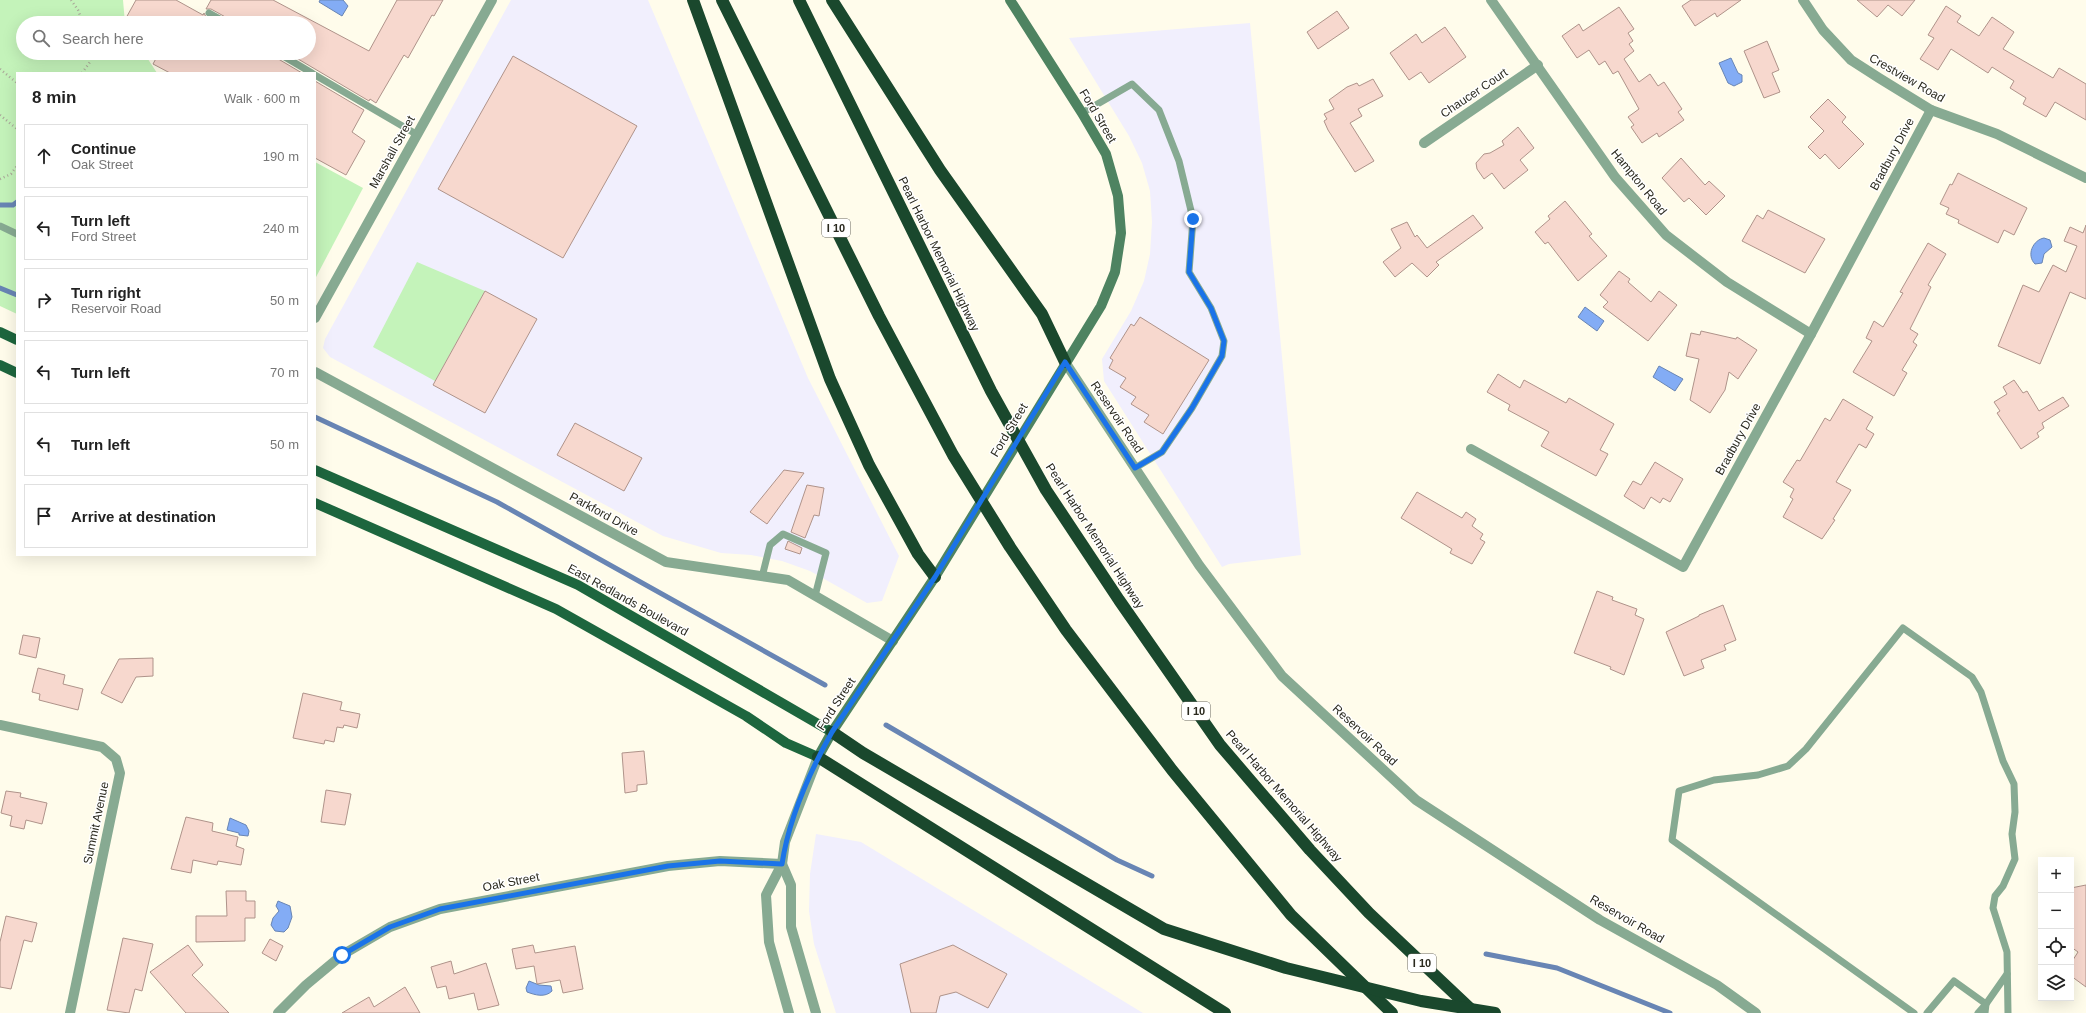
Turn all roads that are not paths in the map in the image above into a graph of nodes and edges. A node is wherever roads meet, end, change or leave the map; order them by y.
1 (492, 0) edge
2 (693, 0) edge
3 (722, 0) edge
4 (799, 0) edge
5 (832, 0) edge
6 (1010, 0) edge
7 (1492, 0) edge
8 (1803, 0) edge
9 (209, 13) dead end
10 (214, 16) edge
11 (290, 60) edge
12 (1538, 66) junction
13 (310, 72) edge
14 (316, 76) edge
15 (1931, 110) junction
16 (1082, 113) junction
17 (416, 134) junction
18 (1424, 143) dead end
19 (2086, 178) edge
20 (0, 226) edge
21 (16, 234) edge
22 (316, 316) edge
23 (0, 332) edge
24 (1811, 334) junction
25 (16, 340) edge
26 (1065, 362) junction
27 (0, 365) edge
28 (16, 373) edge
29 (316, 373) edge
30 (1471, 449) dead end
31 (1135, 468) junction
32 (316, 470) edge
33 (316, 503) edge
34 (762, 577) junction
35 (935, 577) junction
36 (815, 596) junction
37 (893, 641) junction
38 (0, 725) edge
39 (832, 732) junction
40 (818, 757) junction
41 (782, 864) junction
42 (2007, 974) junction
43 (1986, 1004) junction
44 (70, 1013) edge
45 (278, 1013) edge
46 (789, 1013) edge
47 (816, 1013) edge
48 (1225, 1013) edge
49 (1392, 1013) edge
50 (1475, 1013) edge
51 (1495, 1013) edge
52 (1756, 1013) edge
53 (1914, 1013) edge
54 (1927, 1013) edge
55 (1978, 1013) edge
56 (1985, 1013) edge
57 (2008, 1013) edge

1 - 17 street, Marshall Street
2 - 35 highway
3 - 49 highway, I 10
4 - 50 highway, Pearl Harbor Memorial Highway / I 10
5 - 26 highway
6 - 16 main road, Ford Street
7 - 12 street, Hampton Road
8 - 15 street, Crestview Road
9 - 10 lane
11 - 13 lane
12 - 18 street, Chaucer Court
12 - 24 street, Hampton Road
14 - 17 lane
15 - 19 street, Crestview Road
15 - 24 street, Bradbury Drive
16 - 26 main road, Ford Street
16 - 31 lane
17 - 22 street, Marshall Street
20 - 21 lane
23 - 25 main road
24 - 30 street, Bradbury Drive
26 - 31 street, Reservoir Road
26 - 35 main road, Ford Street
27 - 28 main road
29 - 34 street, Parkford Drive
31 - 52 street, Reservoir Road
32 - 39 main road, East Redlands Boulevard
33 - 40 main road
34 - 36 street, Parkford Drive
34 - 36 lane
35 - 37 main road, Ford Street
36 - 37 street, Parkford Drive
37 - 39 main road, Ford Street
38 - 44 street, Summit Avenue
39 - 40 main road, Ford Street
39 - 51 highway
40 - 41 street, Ford Street
40 - 48 highway
41 - 45 street, Oak Street
41 - 46 street, Ford Street
41 - 47 street
42 - 43 lane
42 - 53 lane
42 - 57 lane
43 - 54 lane
43 - 55 lane
43 - 56 lane

